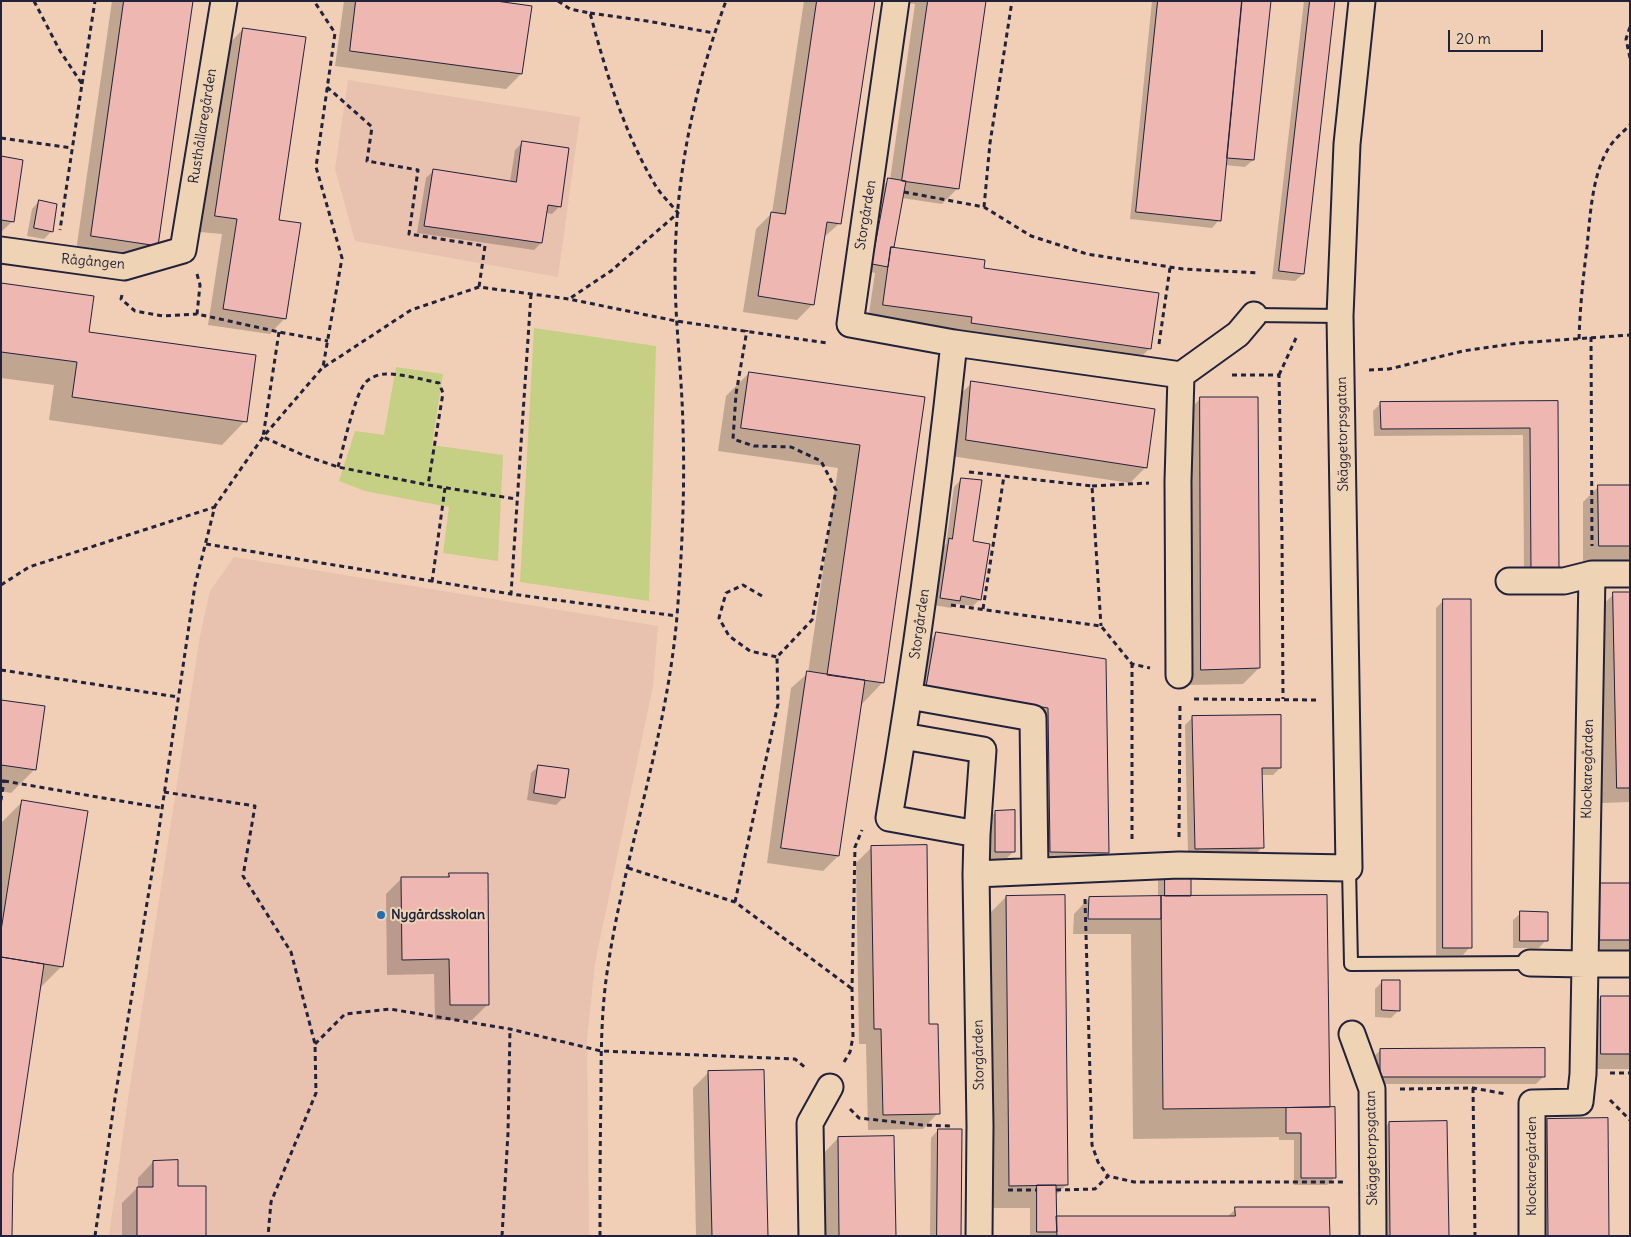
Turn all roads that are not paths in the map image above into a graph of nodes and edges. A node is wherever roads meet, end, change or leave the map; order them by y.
1 (224, 1) edge
2 (896, 1) edge
3 (1362, 1) edge
4 (1, 250) edge
5 (183, 250) joint
6 (1254, 315) joint
7 (1340, 316) junction
8 (954, 343) junction
9 (1181, 375) junction
10 (1592, 574) junction
11 (1630, 574) edge
12 (1509, 581) dead end
13 (1179, 675) road end
14 (909, 696) junction
15 (903, 736) junction
16 (977, 834) junction
17 (1349, 868) junction
18 (1035, 871) junction
19 (976, 874) junction
20 (1530, 963) joint
21 (1585, 964) junction
22 (1630, 964) edge
23 (1352, 1034) dead end
24 (830, 1087) road end
25 (812, 1236) edge
26 (979, 1236) edge
27 (1373, 1236) edge
28 (1532, 1236) edge

1 - 5 street, Rusthållaregården
2 - 8 street, Storgården
3 - 7 street, Skäggetorpsgatan
4 - 5 street, Rågången
6 - 7 lane
6 - 9 street
7 - 17 street, Skäggetorpsgatan
8 - 9 street
8 - 14 street, Storgården
9 - 13 street
10 - 11 street
10 - 12 street
10 - 21 street, Klockaregården
14 - 15 street, Storgården
14 - 18 street
15 - 16 street, Storgården
15 - 16 street, Storgården
16 - 19 street, Storgården
17 - 18 street
17 - 20 lane
18 - 19 street
19 - 26 street, Storgården
20 - 21 street
21 - 22 street
21 - 28 street, Klockaregården
23 - 27 street, Skäggetorpsgatan
24 - 25 street

